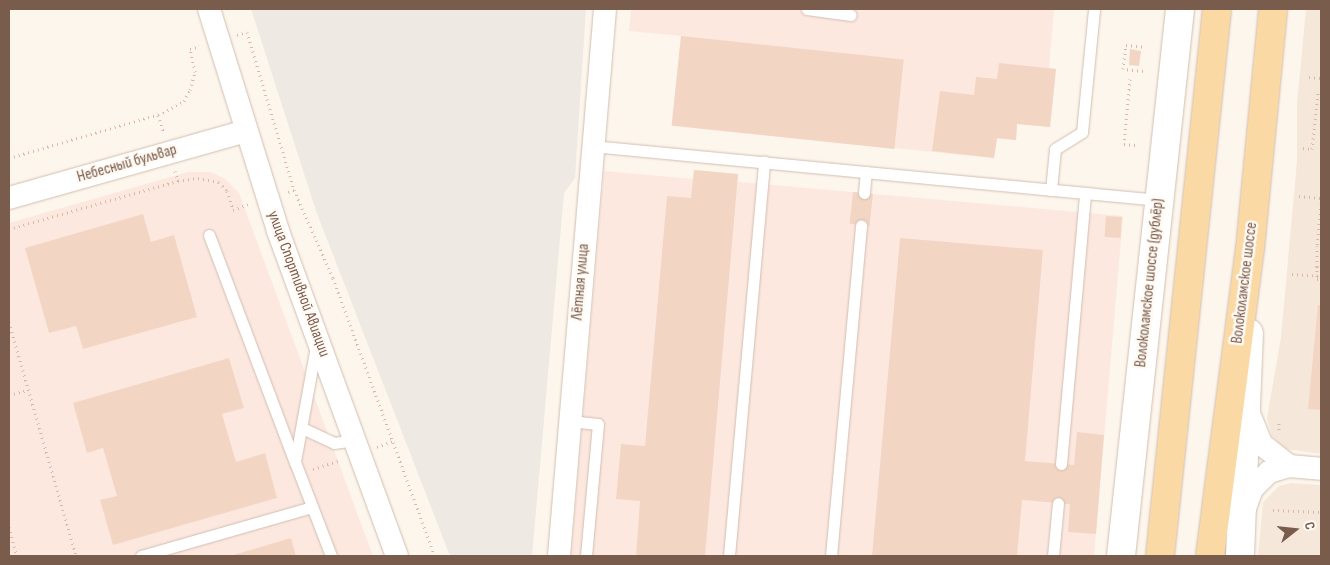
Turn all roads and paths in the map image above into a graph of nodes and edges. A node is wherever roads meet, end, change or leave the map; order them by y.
1 (210, 9) edge
2 (605, 9) edge
3 (807, 9) edge
4 (1094, 9) edge
5 (1180, 9) edge
6 (1217, 9) edge
7 (1273, 9) edge
8 (1283, 9) edge
9 (851, 15) dead end
10 (247, 32) dead end
11 (219, 41) junction
12 (1146, 47) dead end
13 (1268, 56) junction
14 (1143, 71) dead end
15 (1309, 77) dead end
16 (1321, 78) edge
17 (1130, 79) dead end
18 (1318, 93) dead end
19 (245, 131) junction
20 (592, 146) junction
21 (1135, 146) dead end
22 (1303, 148) dead end
23 (9, 158) edge
24 (764, 162) junction
25 (866, 172) junction
26 (178, 181) dead end
27 (294, 190) dead end
28 (1052, 190) junction
29 (864, 193) dead end
30 (1085, 193) junction
31 (1299, 196) dead end
32 (9, 198) edge
33 (1321, 198) edge
34 (1160, 200) junction
35 (1321, 204) edge
36 (861, 225) dead end
37 (9, 229) edge
38 (210, 235) dead end
39 (1250, 250) junction
40 (1292, 274) dead end
41 (1320, 277) edge
42 (9, 322) edge
43 (318, 337) junction
44 (28, 390) junction
45 (9, 395) edge
46 (1248, 410) junction
47 (1280, 421) dead end
48 (570, 422) junction
49 (302, 428) junction
50 (1279, 433) dead end
51 (355, 440) junction
52 (296, 462) junction
53 (1062, 464) dead end
54 (1290, 466) junction
55 (1321, 469) edge
56 (1058, 503) dead end
57 (312, 507) junction
58 (1273, 510) dead end
59 (1321, 512) edge
60 (1242, 518) junction
61 (9, 527) edge
62 (17, 556) edge
63 (76, 556) edge
64 (141, 556) edge
65 (331, 556) edge
66 (397, 556) edge
67 (435, 556) edge
68 (559, 556) edge
69 (586, 556) edge
70 (729, 556) edge
71 (831, 556) edge
72 (1053, 556) edge
73 (1121, 556) edge
74 (1160, 556) edge
75 (1210, 556) edge
76 (1240, 556) edge

1 - 11 street, улица Спортивной Авиации
2 - 20 street, Лётная улица
3 - 9 lane
4 - 28 lane
5 - 34 street, Волоколамское шоссе (дублёр)
6 - 74 main road
7 - 13 main road, Волоколамское шоссе
8 - 13 street
10 - 11 path
11 - 19 street, улица Спортивной Авиации
11 - 23 path
12 - 14 path
13 - 39 main road, Волоколамское шоссе
15 - 16 path
17 - 21 path
18 - 22 path
19 - 32 street, Небесный бульвар
19 - 43 street, улица Спортивной Авиации
20 - 24 lane
20 - 48 street, Лётная улица
24 - 25 lane
24 - 70 lane
25 - 28 lane
25 - 29 lane
26 - 37 path
27 - 67 path
28 - 30 lane
30 - 34 lane
30 - 53 lane
31 - 33 path
34 - 73 street, Волоколамское шоссе (дублёр)
35 - 41 path
36 - 71 lane
38 - 52 lane
39 - 46 street
39 - 75 main road, Волоколамское шоссе
40 - 41 path
42 - 44 path
43 - 49 lane
43 - 51 street, улица Спортивной Авиации
44 - 45 path
44 - 63 path
46 - 54 street
46 - 60 street
47 - 50 path
48 - 68 street, Лётная улица
48 - 69 lane
49 - 51 lane
49 - 52 lane
51 - 66 street, улица Спортивной Авиации
52 - 57 lane
54 - 55 street
54 - 60 street
56 - 72 lane
57 - 64 lane
57 - 65 lane
58 - 59 path
60 - 76 street
61 - 62 path

